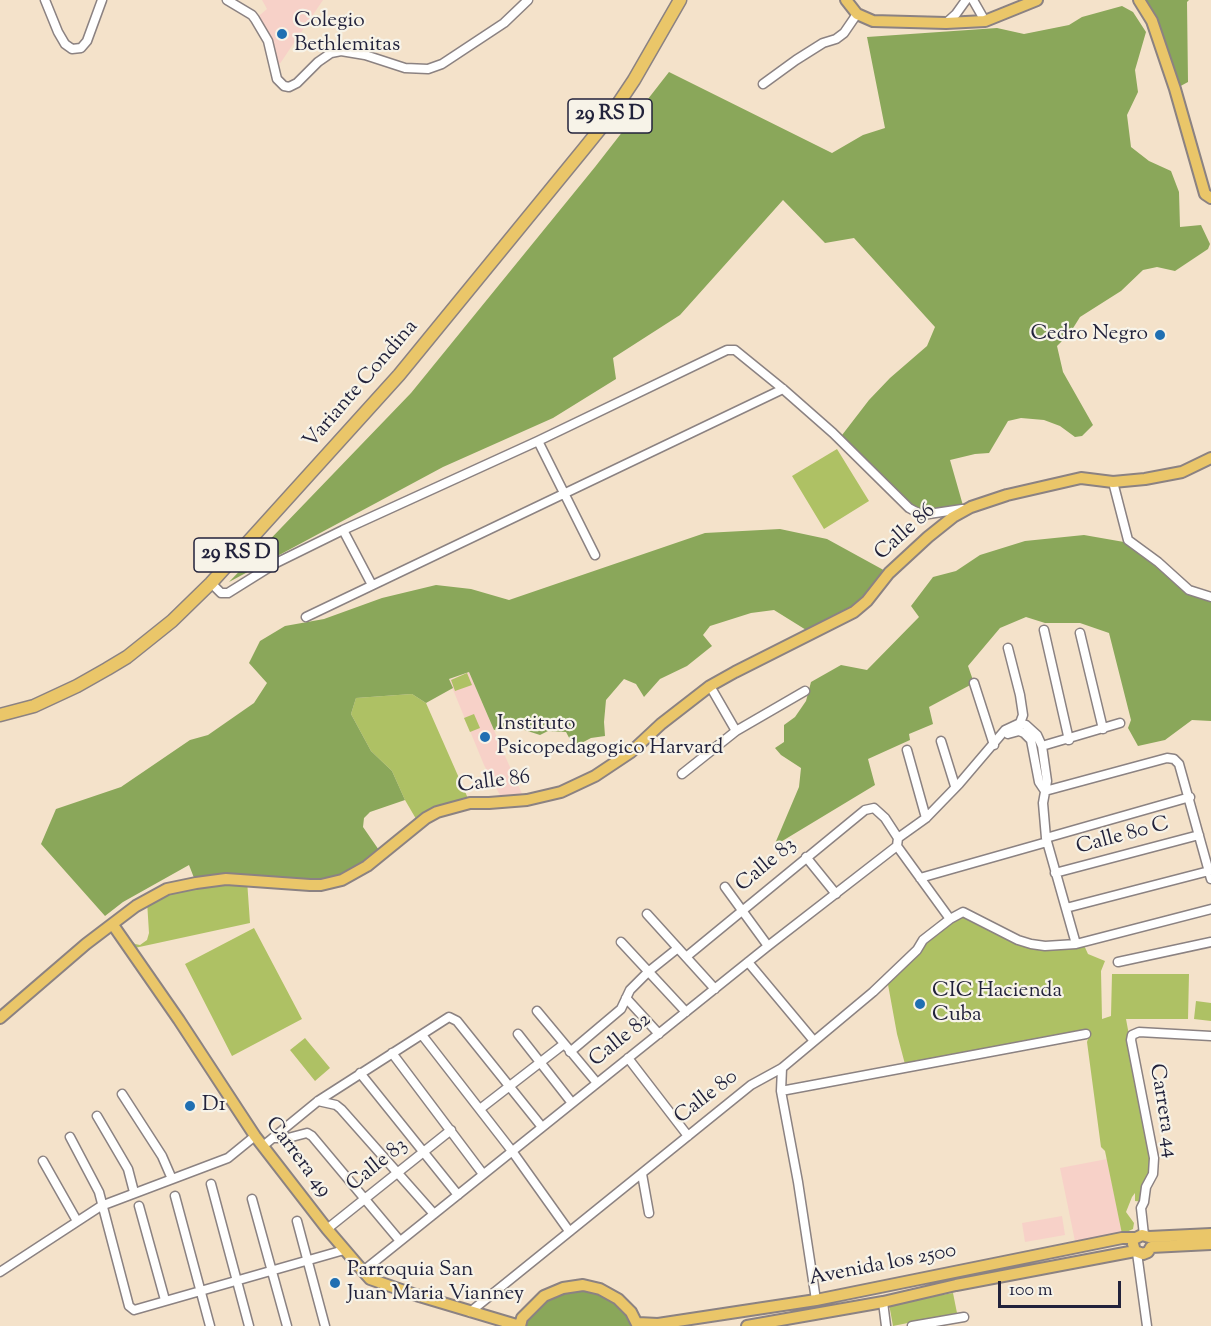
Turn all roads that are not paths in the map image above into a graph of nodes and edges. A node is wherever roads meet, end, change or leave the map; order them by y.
1 (45, 0) edge
2 (102, 0) edge
3 (227, 0) edge
4 (528, 0) edge
5 (680, 0) edge
6 (846, 0) edge
7 (966, 0) edge
8 (973, 0) edge
9 (1037, 0) edge
10 (1139, 0) edge
11 (857, 14) junction
12 (986, 21) junction
13 (946, 23) junction
14 (764, 84) dead end
15 (1211, 198) edge
16 (783, 389) junction
17 (538, 441) junction
18 (1211, 458) edge
19 (1113, 482) junction
20 (563, 495) junction
21 (971, 507) junction
22 (343, 530) junction
23 (595, 555) dead end
24 (212, 583) junction
25 (372, 585) junction
26 (1211, 597) edge
27 (306, 617) dead end
28 (1044, 630) dead end
29 (1080, 633) dead end
30 (1008, 648) dead end
31 (974, 683) dead end
32 (710, 686) junction
33 (805, 691) dead end
34 (0, 715) edge
35 (1020, 723) junction
36 (1120, 723) dead end
37 (1103, 729) junction
38 (736, 731) junction
39 (1069, 740) junction
40 (941, 741) dead end
41 (995, 743) junction
42 (1042, 746) junction
43 (907, 750) dead end
44 (682, 774) dead end
45 (955, 786) junction
46 (1046, 791) junction
47 (1190, 797) junction
48 (926, 818) junction
49 (1199, 835) junction
50 (1047, 840) junction
51 (897, 842) junction
52 (1208, 852) edge
53 (806, 856) junction
54 (1055, 873) junction
55 (1210, 875) edge
56 (920, 879) junction
57 (725, 887) dead end
58 (836, 894) junction
59 (1066, 908) junction
60 (1211, 909) edge
61 (743, 911) junction
62 (647, 914) dead end
63 (950, 919) junction
64 (113, 925) junction
65 (621, 942) dead end
66 (1211, 942) edge
67 (1076, 944) junction
68 (768, 946) junction
69 (678, 948) junction
70 (686, 957) junction
71 (748, 962) junction
72 (1118, 962) dead end
73 (648, 972) junction
74 (715, 989) junction
75 (626, 998) junction
76 (537, 1011) dead end
77 (686, 1012) junction
78 (0, 1018) edge
79 (518, 1034) dead end
80 (658, 1034) junction
81 (1086, 1034) dead end
82 (422, 1035) junction
83 (1211, 1036) edge
84 (814, 1041) junction
85 (564, 1044) junction
86 (570, 1052) junction
87 (392, 1053) junction
88 (628, 1058) junction
89 (540, 1063) junction
90 (782, 1068) junction
91 (360, 1073) junction
92 (597, 1083) junction
93 (511, 1086) junction
94 (781, 1091) junction
95 (122, 1094) dead end
96 (318, 1101) junction
97 (572, 1103) junction
98 (480, 1109) junction
99 (97, 1116) dead end
100 (542, 1126) junction
101 (451, 1130) junction
102 (255, 1136) junction
103 (688, 1136) junction
104 (70, 1137) dead end
105 (273, 1138) junction
106 (263, 1146) junction
107 (424, 1151) junction
108 (512, 1151) junction
109 (43, 1161) dead end
110 (398, 1173) junction
111 (483, 1174) junction
112 (642, 1174) junction
113 (172, 1179) junction
114 (211, 1184) dead end
115 (134, 1192) junction
116 (458, 1195) junction
117 (175, 1196) dead end
118 (252, 1199) dead end
119 (364, 1200) junction
120 (101, 1206) junction
121 (139, 1206) dead end
122 (649, 1213) dead end
123 (434, 1214) junction
124 (77, 1221) junction
125 (297, 1221) dead end
126 (327, 1229) junction
127 (569, 1231) junction
128 (1211, 1234) edge
129 (1144, 1237) junction
130 (400, 1241) junction
131 (1211, 1244) edge
132 (344, 1250) junction
133 (1136, 1252) junction
134 (309, 1260) junction
135 (272, 1271) junction
136 (363, 1271) junction
137 (0, 1272) edge
138 (237, 1281) junction
139 (201, 1291) junction
140 (165, 1300) junction
141 (816, 1300) junction
142 (883, 1302) junction
143 (470, 1312) junction
144 (964, 1317) dead end
145 (638, 1324) edge
146 (924, 1325) edge
147 (210, 1326) edge
148 (249, 1326) edge
149 (287, 1326) edge
150 (325, 1326) edge
151 (520, 1326) edge
152 (747, 1326) edge
153 (886, 1326) edge
154 (912, 1326) edge
155 (1148, 1326) edge

1 - 2 street
3 - 4 street
5 - 24 highway, Variante Condina / 29 RS D
6 - 11 main road
7 - 13 street
8 - 12 street
9 - 12 main road
10 - 15 main road
11 - 13 main road
11 - 14 street
12 - 13 main road
16 - 17 street
16 - 20 street
16 - 21 street
17 - 20 street
17 - 22 street
18 - 19 main road, Calle 86
19 - 21 main road, Calle 86
19 - 26 street
20 - 23 street
20 - 25 street
21 - 32 main road, Calle 86
22 - 24 street
22 - 25 street
24 - 34 highway, Variante Condina / 29 RS D
25 - 27 street
28 - 39 street
29 - 37 street
30 - 35 street
31 - 41 street
32 - 38 street
32 - 64 main road, Calle 86
33 - 38 street
35 - 41 street, Calle 82
35 - 42 street
36 - 37 street
37 - 39 street
38 - 44 street
39 - 42 street
40 - 45 street
41 - 45 street, Calle 82
41 - 46 street
42 - 46 street
43 - 48 street
45 - 48 street, Calle 82
46 - 47 street
46 - 50 street
47 - 49 street
47 - 50 street
48 - 51 street, Calle 82
49 - 52 street
49 - 54 street, Calle 80 C
50 - 54 street
50 - 56 street
51 - 53 street, Calle 83
51 - 56 street
51 - 58 street, Calle 82
52 - 55 street
53 - 58 street
53 - 61 street, Calle 83
54 - 59 street
55 - 59 street
56 - 63 street
57 - 61 street
58 - 68 street, Calle 82
59 - 67 street
60 - 67 street
61 - 68 street
61 - 70 street, Calle 83
62 - 69 street
63 - 67 street, Calle 80
63 - 84 street, Calle 80
64 - 78 main road, Calle 86
64 - 102 main road, Carrera 49
65 - 73 street
66 - 72 street
68 - 71 street, Calle 82
69 - 70 street
69 - 73 street
70 - 74 street
71 - 74 street, Calle 82
71 - 84 street
73 - 75 street
73 - 77 street
74 - 77 street, Calle 82
75 - 80 street
75 - 86 street
76 - 85 street
77 - 80 street, Calle 82
79 - 89 street
80 - 88 street, Calle 82
81 - 94 street
82 - 87 street
82 - 93 street
82 - 98 street
83 - 129 street, Carrera 44
84 - 90 street, Calle 80
85 - 86 street
85 - 89 street
86 - 92 street
87 - 91 street
87 - 101 street
88 - 92 street, Calle 82
88 - 103 street
89 - 93 street
89 - 97 street
90 - 94 street
90 - 103 street, Calle 80
91 - 96 street
91 - 107 street
92 - 97 street, Calle 82
93 - 98 street
93 - 100 street
94 - 141 street
95 - 113 street
96 - 105 street
96 - 110 street
97 - 100 street, Calle 82
98 - 108 street
99 - 115 street
100 - 108 street, Calle 82
101 - 107 street, Calle 83
101 - 111 street
102 - 106 main road, Carrera 49
102 - 113 street
103 - 112 street, Calle 80
104 - 120 street
105 - 106 street
105 - 119 street
106 - 126 main road, Carrera 49
107 - 110 street, Calle 83
107 - 116 street
108 - 111 street, Calle 82
108 - 127 street
109 - 124 street
110 - 119 street, Calle 83
110 - 123 street
111 - 116 street, Calle 82
112 - 122 street
112 - 127 street, Calle 80
113 - 115 street
114 - 138 street
115 - 120 street
116 - 123 street, Calle 82
117 - 139 street
118 - 135 street
119 - 126 street, Calle 83
119 - 130 street
120 - 124 street
120 - 140 street
121 - 140 street
123 - 130 street, Calle 82
124 - 137 street
125 - 134 street
126 - 132 main road, Carrera 49
127 - 143 street, Calle 80
128 - 129 main road, Avenida los 2500
129 - 131 main road, Avenida los 2500
129 - 133 main road
129 - 133 main road, Avenida los 2500
129 - 141 main road, Avenida los 2500
130 - 136 street, Calle 82
132 - 134 street
132 - 136 main road, Carrera 49
133 - 142 main road, Avenida los 2500
133 - 155 street
134 - 135 street
134 - 150 street
135 - 138 street
135 - 149 street
136 - 143 main road, Carrera 49
138 - 139 street
138 - 148 street
139 - 140 street
139 - 147 street
141 - 145 main road, Avenida los 2500
142 - 152 main road, Avenida los 2500
142 - 153 street
143 - 151 main road, Carrera 49
144 - 146 street
145 - 151 main road
146 - 154 street

